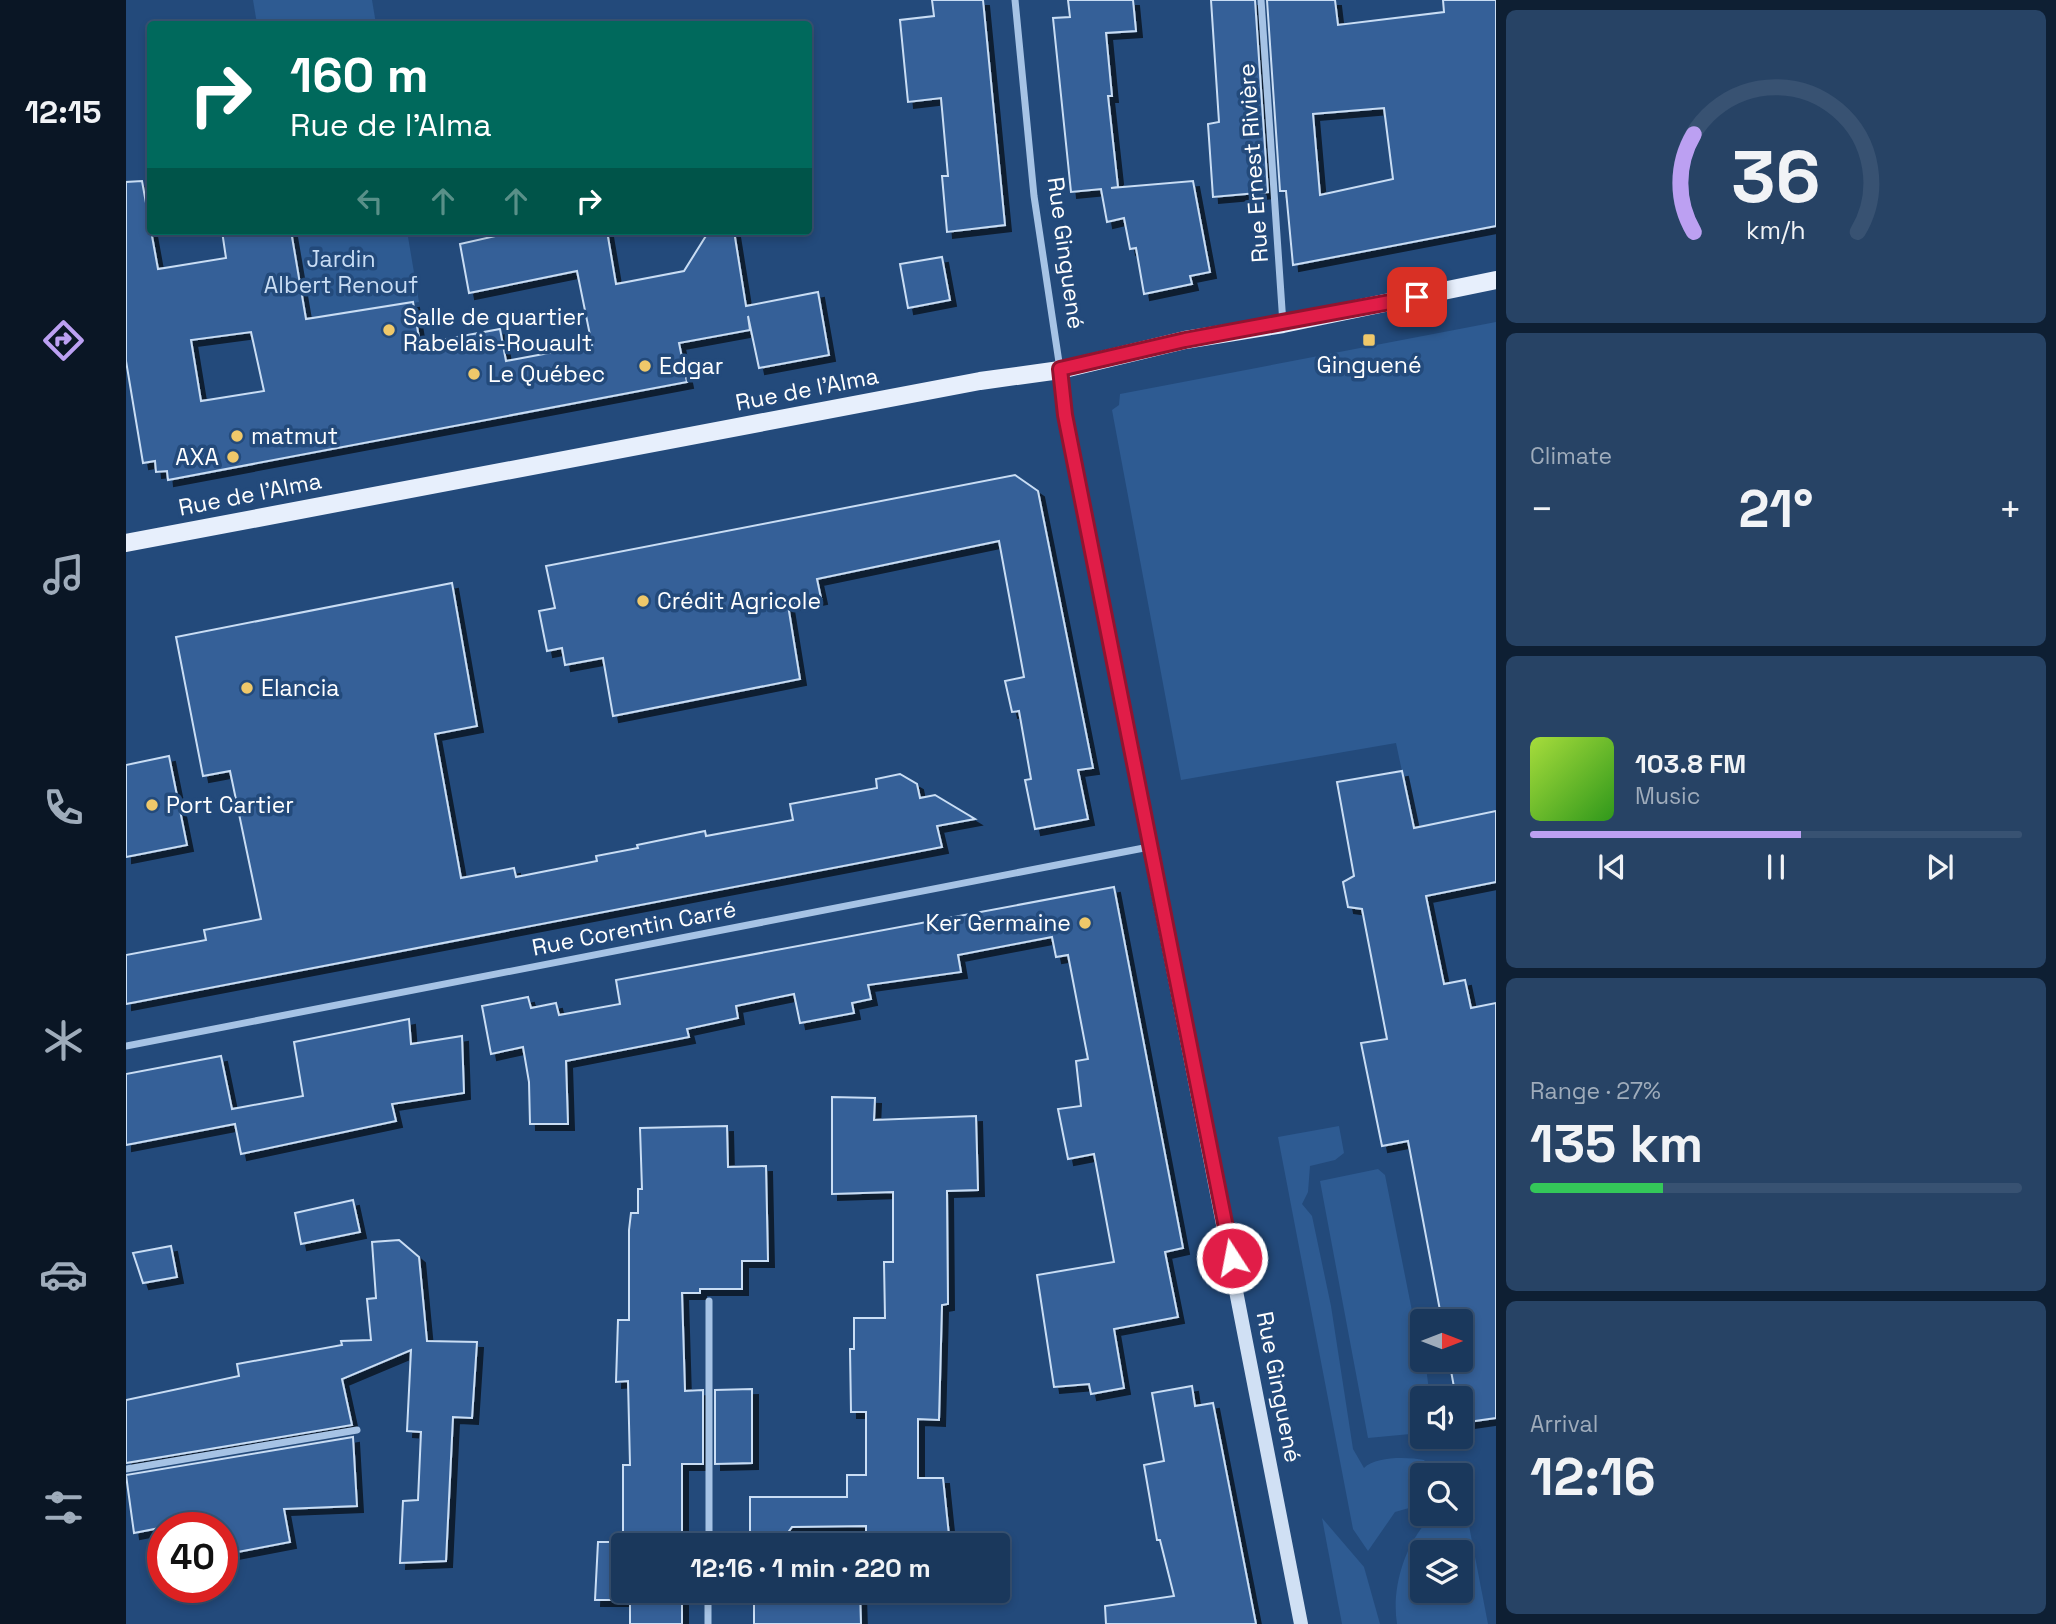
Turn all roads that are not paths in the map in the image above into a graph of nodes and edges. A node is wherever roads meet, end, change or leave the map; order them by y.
1 (1015, 0) edge
2 (1261, 0) edge
3 (1496, 280) edge
4 (1283, 324) junction
5 (1060, 369) junction
6 (126, 543) edge
7 (1149, 847) junction
8 (126, 1046) edge
9 (709, 1301) dead end
10 (356, 1430) dead end
11 (126, 1469) edge
12 (709, 1533) edge
13 (709, 1603) edge
14 (708, 1624) edge
15 (1301, 1624) edge

1 - 5 street, Rue Ginguené
2 - 4 street, Rue Ernest Rivière
3 - 4 main road, Rue de l'Alma
4 - 5 main road, Rue de l'Alma
5 - 6 main road, Rue de l'Alma
5 - 7 street, Rue Ginguené
7 - 8 street, Rue Corentin Carré
7 - 15 street, Rue Ginguené
9 - 12 street
10 - 11 street
13 - 14 street

